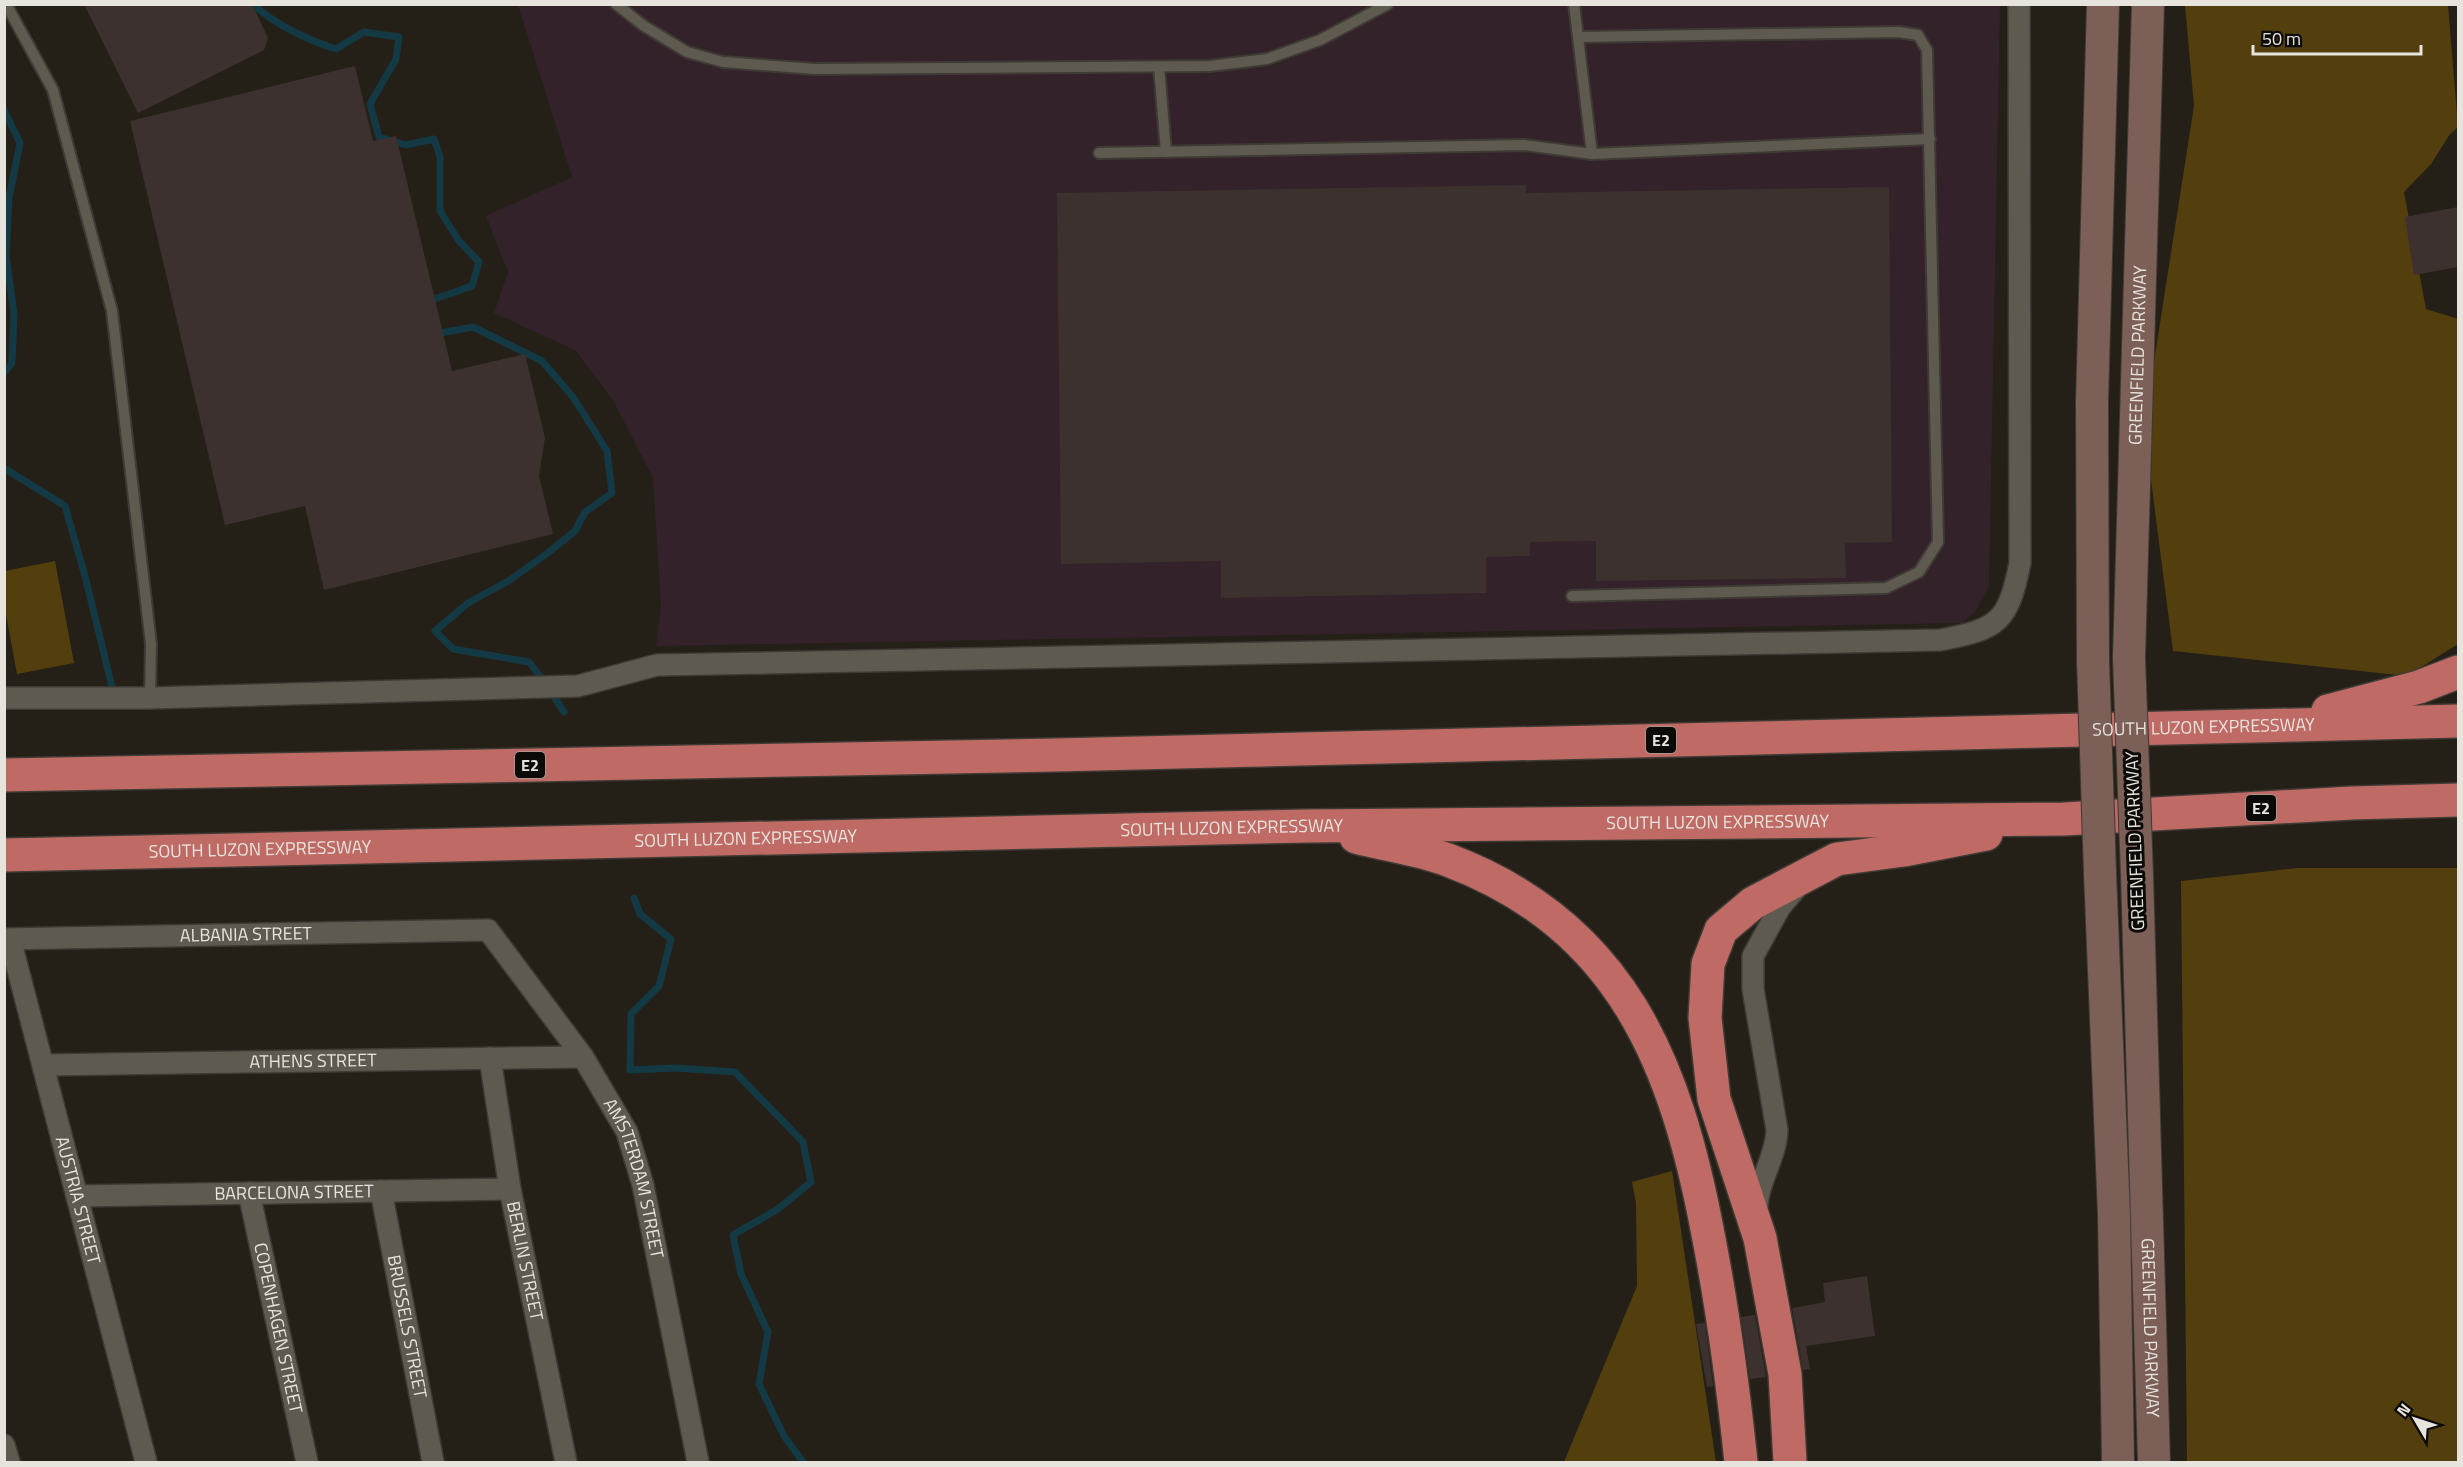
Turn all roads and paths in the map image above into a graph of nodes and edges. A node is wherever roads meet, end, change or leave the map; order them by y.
1 (6, 4) edge
2 (616, 4) edge
3 (1388, 4) edge
4 (1574, 4) edge
5 (2019, 4) edge
6 (2103, 4) edge
7 (2148, 4) edge
8 (1579, 37) junction
9 (1159, 67) junction
10 (1930, 139) junction
11 (1166, 152) junction
12 (1099, 153) dead end
13 (1592, 154) junction
14 (1572, 596) dead end
15 (2458, 672) edge
16 (4, 698) edge
17 (150, 698) junction
18 (2458, 721) edge
19 (2267, 726) junction
20 (4, 775) edge
21 (2458, 800) edge
22 (2064, 819) junction
23 (1308, 826) junction
24 (4, 855) edge
25 (1809, 872) junction
26 (488, 930) joint
27 (7, 939) edge
28 (583, 1056) junction
29 (490, 1058) junction
30 (43, 1065) junction
31 (510, 1189) junction
32 (381, 1191) junction
33 (249, 1193) junction
34 (78, 1196) junction
35 (1760, 1238) junction
36 (4, 1445) edge
37 (9, 1462) edge
38 (146, 1462) edge
39 (307, 1462) edge
40 (433, 1462) edge
41 (566, 1462) edge
42 (698, 1462) edge
43 (1741, 1462) edge
44 (1790, 1462) edge
45 (2118, 1462) edge
46 (2154, 1462) edge

1 - 17 lane
2 - 9 lane
3 - 9 lane
4 - 8 lane
5 - 17 street
6 - 45 main road, GREENFIELD PARKWAY, bridge
7 - 46 main road, GREENFIELD PARKWAY, bridge
8 - 10 lane
8 - 13 lane
9 - 11 lane
10 - 13 lane
10 - 14 lane
11 - 12 lane
11 - 13 lane
15 - 19 highway
16 - 17 street
18 - 19 highway, SOUTH LUZON EXPRESSWAY / E2
19 - 20 highway, SOUTH LUZON EXPRESSWAY / E2
21 - 22 highway, SOUTH LUZON EXPRESSWAY / E2
22 - 23 highway, SOUTH LUZON EXPRESSWAY / E2
22 - 25 highway
23 - 24 highway, SOUTH LUZON EXPRESSWAY / E2
23 - 43 highway
25 - 35 street
25 - 35 highway
26 - 27 street, ALBANIA STREET
26 - 28 street, AMSTERDAM STREET
27 - 30 street, AUSTRIA STREET
28 - 29 street, ATHENS STREET
28 - 42 street, AMSTERDAM STREET
29 - 30 street, ATHENS STREET
29 - 31 street, BERLIN STREET
30 - 34 street, AUSTRIA STREET
31 - 32 street, BARCELONA STREET
31 - 41 street, BERLIN STREET
32 - 33 street, BARCELONA STREET
32 - 40 street, BRUSSELS STREET
33 - 34 street, BARCELONA STREET
33 - 39 street, COPENHAGEN STREET
34 - 38 street, AUSTRIA STREET
35 - 44 highway
36 - 37 street

